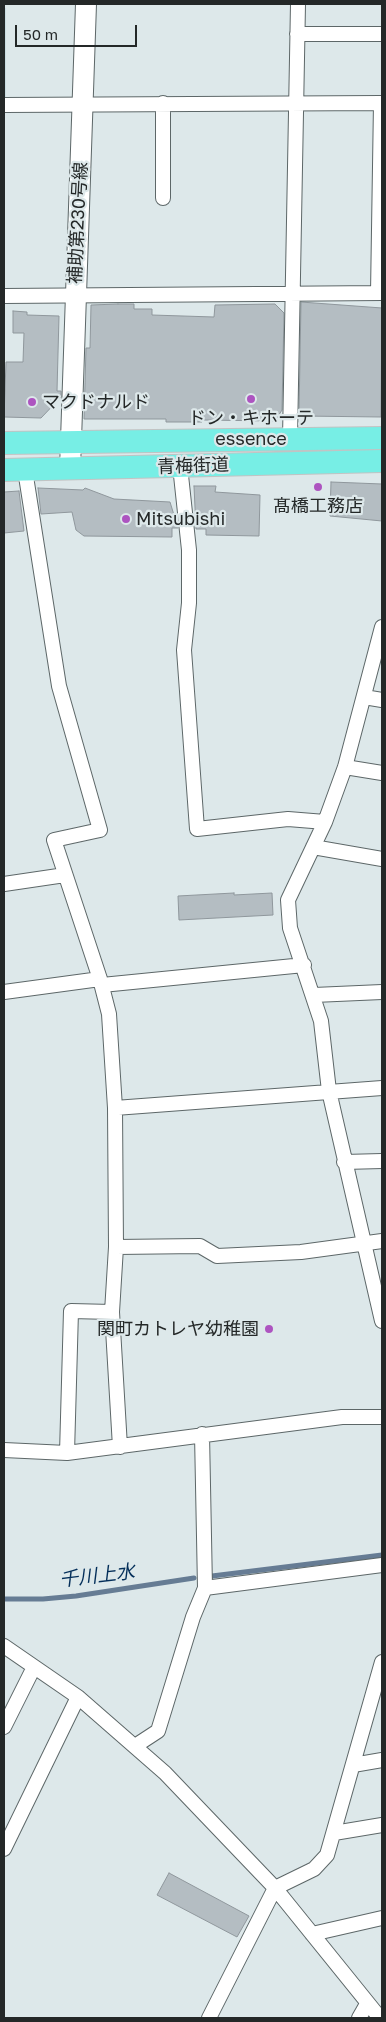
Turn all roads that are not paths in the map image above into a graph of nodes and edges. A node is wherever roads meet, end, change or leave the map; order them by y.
1 (86, 4) edge
2 (298, 4) edge
3 (297, 34) junction
4 (382, 34) edge
5 (163, 103) junction
6 (382, 103) edge
7 (84, 104) junction
8 (296, 104) junction
9 (4, 105) edge
10 (163, 198) dead end
11 (380, 293) edge
12 (292, 294) junction
13 (4, 296) edge
14 (75, 296) junction
15 (290, 438) junction
16 (382, 438) edge
17 (70, 442) junction
18 (4, 443) edge
19 (382, 461) edge
20 (180, 466) junction
21 (70, 469) junction
22 (15, 470) edge
23 (382, 627) edge
24 (364, 697) junction
25 (382, 700) edge
26 (345, 768) junction
27 (382, 773) edge
28 (325, 822) junction
29 (313, 848) junction
30 (382, 859) edge
31 (65, 876) junction
32 (4, 884) edge
33 (304, 965) junction
34 (101, 982) junction
35 (4, 992) edge
36 (382, 992) edge
37 (314, 995) junction
38 (382, 1088) edge
39 (329, 1091) junction
40 (115, 1108) junction
41 (382, 1161) edge
42 (344, 1162) junction
43 (382, 1241) edge
44 (364, 1242) junction
45 (116, 1247) junction
46 (112, 1312) junction
47 (382, 1321) edge
48 (382, 1417) edge
49 (202, 1434) junction
50 (120, 1447) junction
51 (4, 1450) edge
52 (67, 1453) junction
53 (382, 1565) edge
54 (204, 1588) junction
55 (4, 1646) edge
56 (382, 1662) edge
57 (34, 1667) junction
58 (378, 1694) edge
59 (78, 1697) junction
60 (4, 1728) edge
61 (135, 1746) junction
62 (382, 1760) edge
63 (353, 1765) junction
64 (382, 1824) edge
65 (334, 1833) junction
66 (4, 1849) edge
67 (274, 1888) junction
68 (382, 1918) edge
69 (312, 1934) junction
70 (367, 2004) junction
71 (208, 2018) edge
72 (360, 2018) edge
73 (380, 2018) edge

1 - 7 street, 補助第230号線
2 - 3 street
3 - 4 street
3 - 8 street
5 - 7 street
5 - 8 street
5 - 10 street
6 - 8 street
6 - 11 street
7 - 9 street
7 - 14 street, 補助第230号線
8 - 12 street
11 - 12 street
12 - 14 street
12 - 15 street
13 - 14 street
14 - 17 street, 補助第230号線
15 - 16 main road, 青梅街道
15 - 17 main road, 青梅街道
17 - 18 main road, 青梅街道
17 - 21 street, 補助第230号線
19 - 20 main road, 青梅街道
20 - 21 main road, 青梅街道
20 - 28 street
21 - 22 main road, 青梅街道
22 - 31 street
23 - 24 street
24 - 25 street
24 - 26 street
26 - 27 street
26 - 28 street
28 - 29 street
29 - 30 street
29 - 33 street
31 - 32 street
31 - 34 street
33 - 34 street
33 - 37 street
34 - 35 street
34 - 40 street
36 - 37 street
37 - 39 street
38 - 39 street
39 - 40 street
39 - 42 street
40 - 45 street
41 - 42 street
42 - 44 street
43 - 44 street
44 - 45 street
44 - 47 street
45 - 46 street
46 - 50 street
46 - 52 street
48 - 49 street
49 - 50 street
49 - 54 street
50 - 52 street
51 - 52 street
53 - 54 street
54 - 61 street
55 - 57 street
56 - 58 street
57 - 59 street
57 - 60 street
58 - 63 street
59 - 61 street
59 - 66 street
61 - 67 street
62 - 63 street
63 - 65 street
64 - 65 street
65 - 67 street
67 - 69 street
67 - 71 street
68 - 69 street
69 - 70 street
70 - 72 street
70 - 73 street

